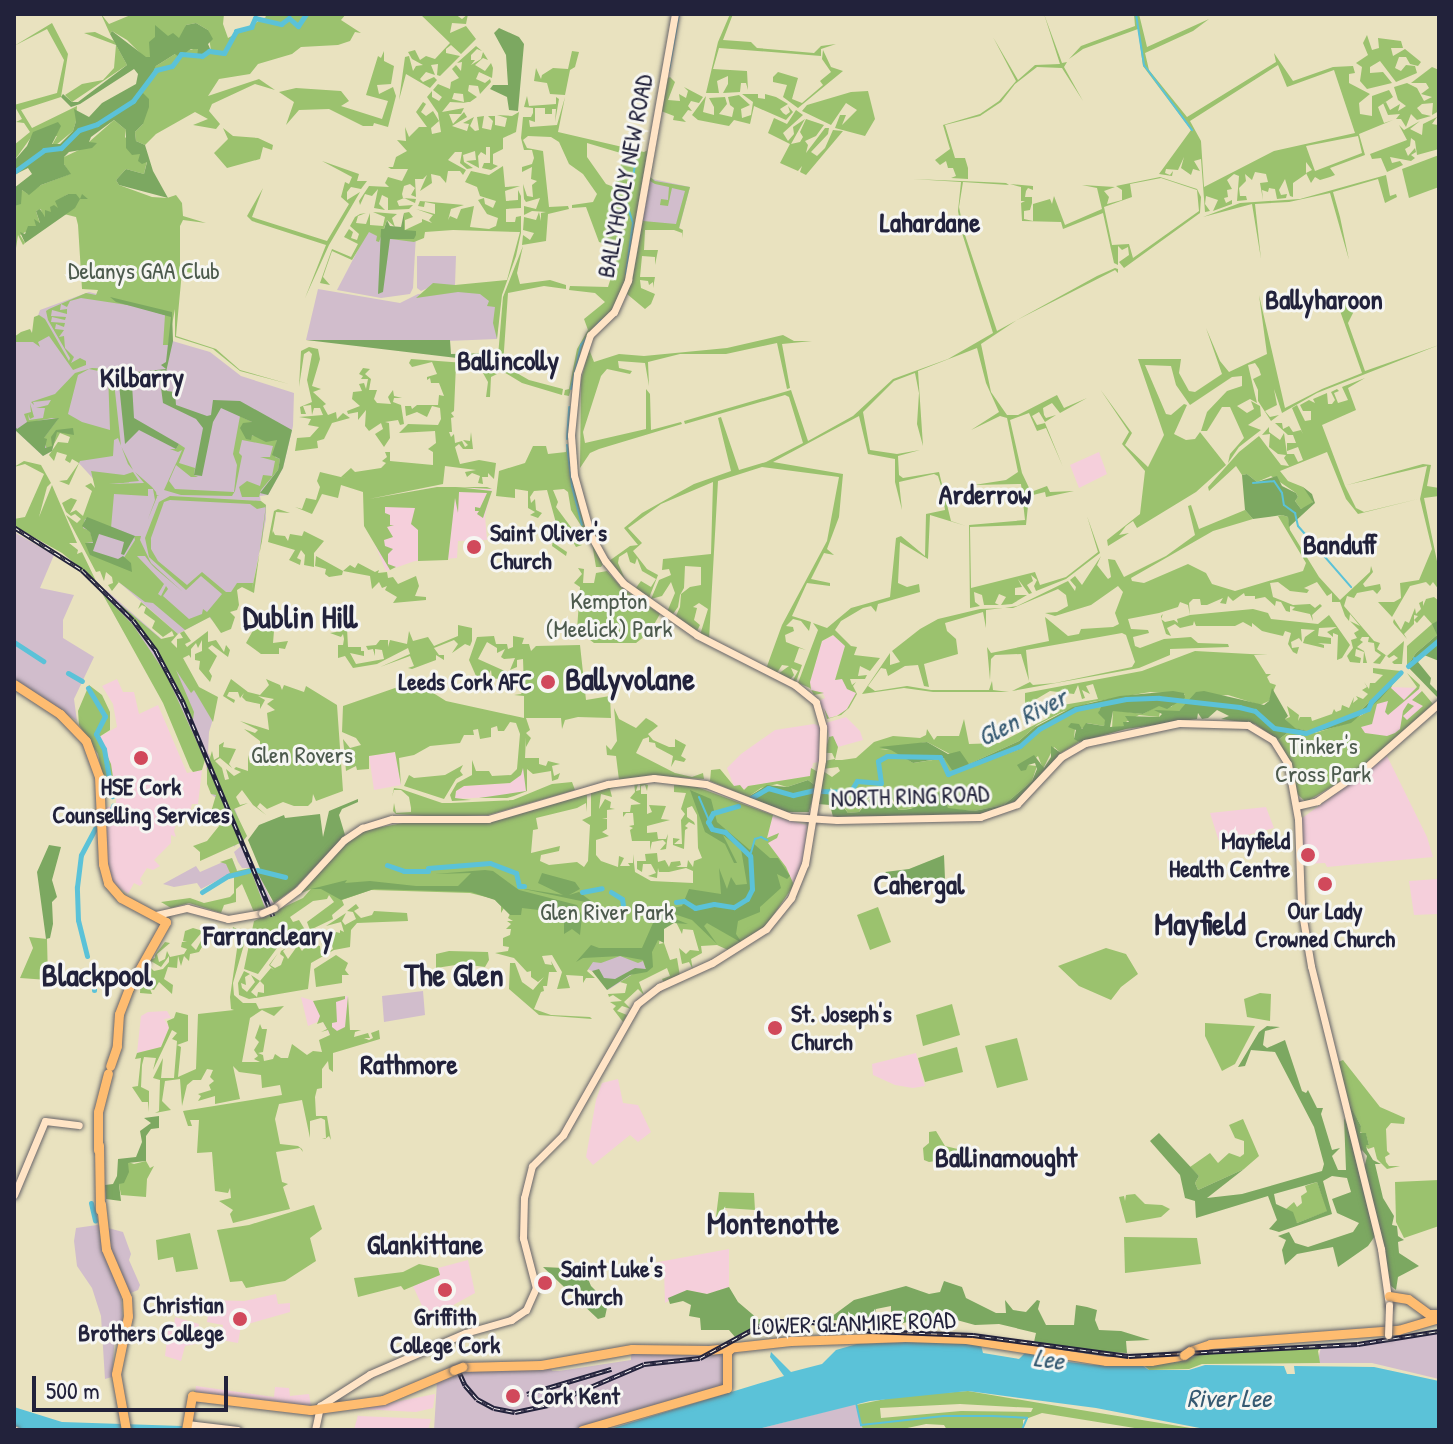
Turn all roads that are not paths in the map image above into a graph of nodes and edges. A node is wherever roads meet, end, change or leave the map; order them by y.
1 (675, 14) edge
2 (14, 684) edge
3 (1439, 703) edge
4 (1296, 806) junction
5 (813, 815) junction
6 (176, 911) junction
7 (159, 918) junction
8 (151, 949) junction
9 (79, 1125) dead end
10 (14, 1195) edge
11 (1389, 1301) junction
12 (1423, 1310) junction
13 (1439, 1318) edge
14 (1414, 1325) junction
15 (1391, 1332) junction
16 (726, 1349) junction
17 (318, 1409) junction
18 (126, 1425) edge
19 (187, 1427) edge
20 (238, 1430) edge
21 (315, 1430) edge
22 (582, 1430) edge

1 - 5 main road, BALLYHOOLY NEW ROAD
2 - 7 highway
3 - 4 main road
4 - 5 main road, NORTH RING ROAD
4 - 11 main road, NORTH RING ROAD
5 - 6 main road, NORTH RING ROAD, bridge
5 - 17 main road
6 - 7 main road
6 - 7 main road
7 - 8 highway
7 - 8 highway
8 - 18 highway
9 - 10 main road
11 - 12 highway
11 - 15 main road, NORTH RING ROAD, bridge
12 - 13 highway
12 - 14 highway
13 - 14 highway
13 - 15 highway
14 - 15 highway
15 - 16 highway, LOWER GLANMIRE ROAD
16 - 17 highway, LOWER GLANMIRE ROAD
16 - 22 highway
17 - 19 highway, LOWER GLANMIRE ROAD
17 - 21 main road
19 - 20 main road

